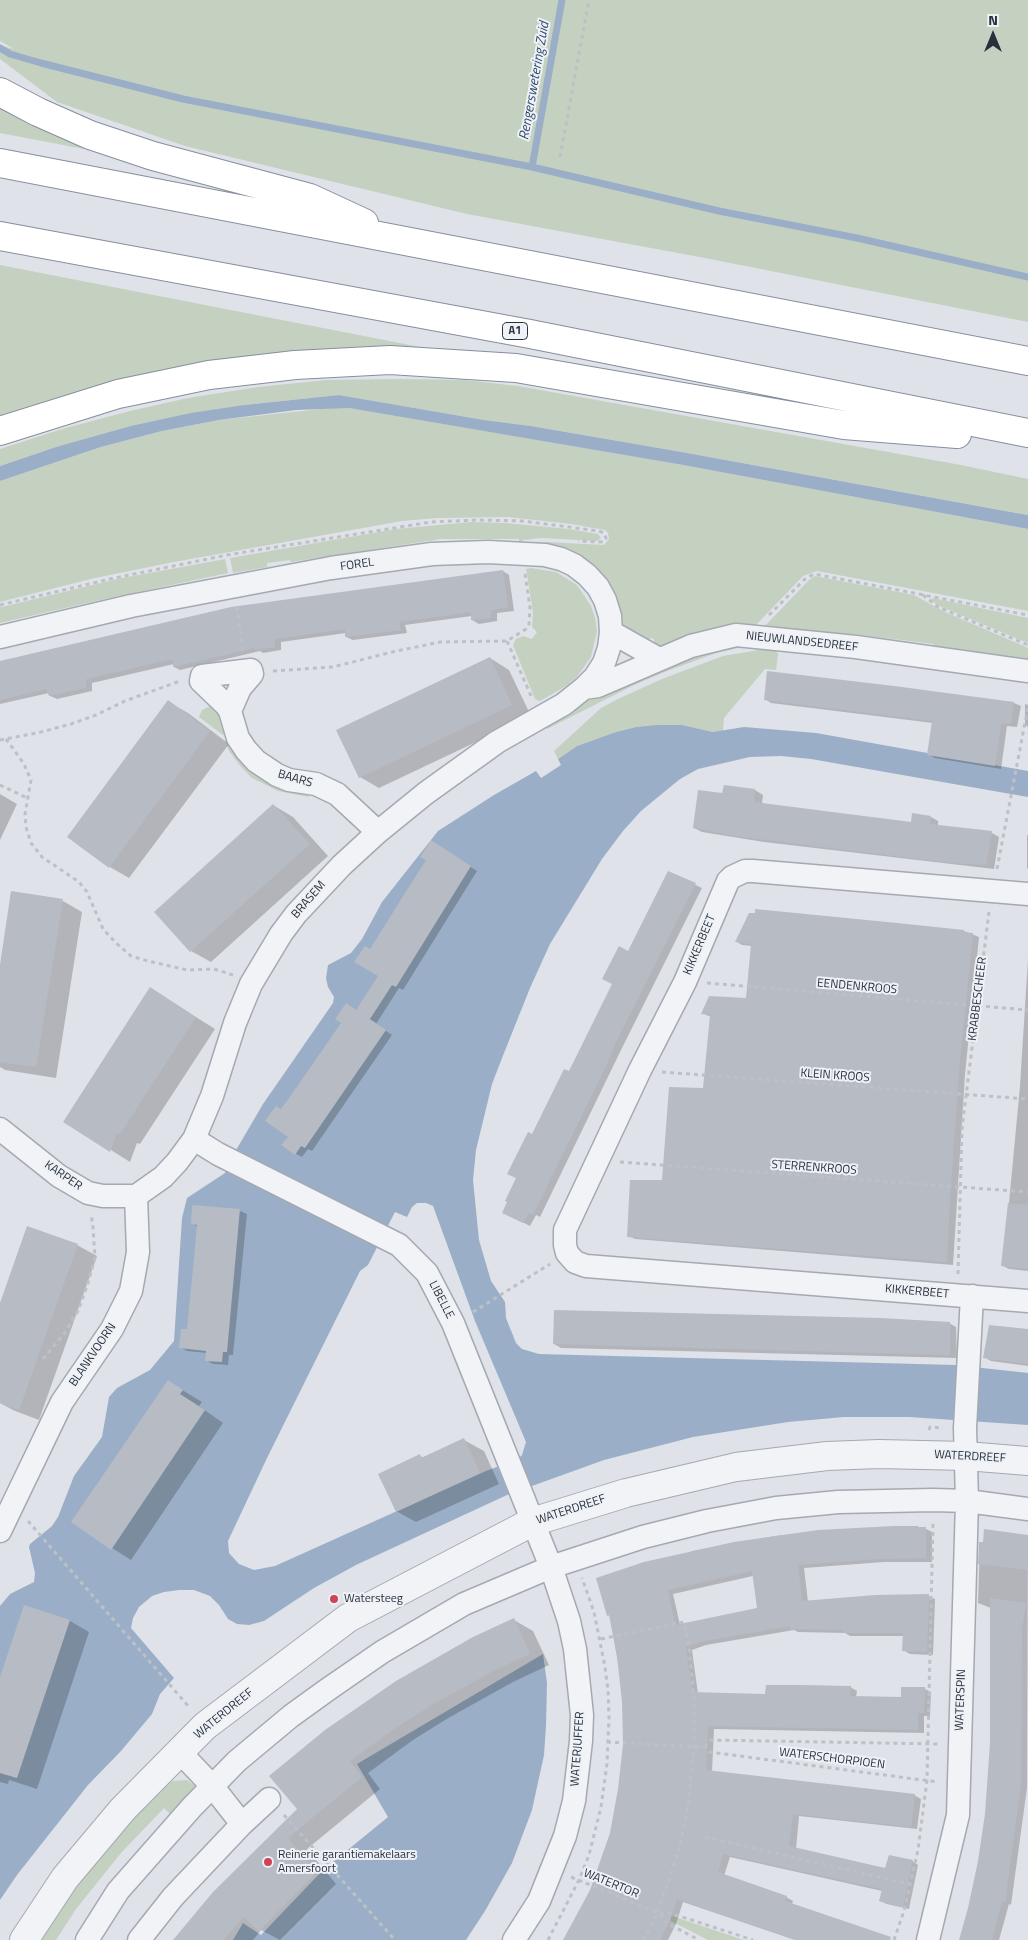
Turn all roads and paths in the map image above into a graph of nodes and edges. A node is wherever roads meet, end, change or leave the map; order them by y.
1 (589, 0) edge
2 (0, 92) edge
3 (560, 157) dead end
4 (0, 163) edge
5 (0, 236) edge
6 (404, 241) junction
7 (1028, 361) edge
8 (0, 431) edge
9 (1028, 433) edge
10 (1028, 440) edge
11 (522, 554) junction
12 (922, 594) junction
13 (238, 611) dead end
14 (1028, 615) edge
15 (611, 632) junction
16 (751, 636) junction
17 (0, 637) edge
18 (242, 640) dead end
19 (507, 641) junction
20 (1028, 645) edge
21 (659, 659) junction
22 (1028, 670) edge
23 (252, 674) junction
24 (202, 676) junction
25 (584, 688) junction
26 (1028, 707) edge
27 (230, 712) junction
28 (539, 718) junction
29 (6, 739) junction
30 (0, 740) edge
31 (0, 785) edge
32 (27, 798) junction
33 (378, 832) junction
34 (992, 891) junction
35 (1028, 894) edge
36 (684, 982) junction
37 (252, 984) junction
38 (976, 1006) junction
39 (1028, 1010) edge
40 (640, 1070) junction
41 (966, 1094) junction
42 (1028, 1098) edge
43 (0, 1128) edge
44 (194, 1139) junction
45 (598, 1160) junction
46 (961, 1187) junction
47 (1028, 1192) edge
48 (88, 1193) junction
49 (136, 1196) junction
50 (567, 1253) junction
51 (964, 1295) junction
52 (1028, 1301) edge
53 (468, 1314) dead end
54 (43, 1359) dead end
55 (966, 1456) junction
56 (1028, 1461) edge
57 (933, 1500) junction
58 (966, 1501) junction
59 (1028, 1509) edge
60 (532, 1522) junction
61 (36, 1530) dead end
62 (0, 1531) edge
63 (551, 1567) junction
64 (601, 1639) dead end
65 (168, 1685) dead end
66 (581, 1741) junction
67 (960, 1744) junction
68 (928, 1745) junction
69 (694, 1746) junction
70 (705, 1746) junction
71 (179, 1751) junction
72 (927, 1780) junction
73 (960, 1785) junction
74 (213, 1786) junction
75 (269, 1799) dead end
76 (242, 1824) junction
77 (705, 1837) dead end
78 (326, 1862) dead end
79 (553, 1870) junction
80 (909, 1884) junction
81 (659, 1913) junction
82 (24, 1940) edge
83 (87, 1940) edge
84 (139, 1940) edge
85 (395, 1940) edge
86 (514, 1940) edge
87 (644, 1940) edge
88 (698, 1940) edge
89 (753, 1940) edge
90 (894, 1940) edge
91 (928, 1940) edge

1 - 3 path
2 - 6 highway
4 - 6 highway
5 - 9 highway, A1
6 - 7 highway
8 - 10 highway
11 - 15 street, FOREL
11 - 17 street, FOREL
11 - 19 path
12 - 14 path
12 - 16 path
12 - 20 path
13 - 18 path
15 - 21 street
15 - 25 street, FOREL
16 - 21 street, NIEUWLANDSEDREEF
16 - 22 street, NIEUWLANDSEDREEF
19 - 23 path
19 - 28 path
21 - 25 street, NIEUWLANDSEDREEF
23 - 24 street
23 - 27 street
24 - 27 street, BAARS
24 - 29 path
25 - 28 street, BRASEM
26 - 34 path, KRABBESCHEER
27 - 33 street, BAARS
28 - 33 street, BRASEM
29 - 30 path
29 - 32 path
31 - 32 path
32 - 37 path
33 - 37 street, BRASEM
34 - 35 street, KIKKERBEET
34 - 36 street, KIKKERBEET
34 - 38 path, KRABBESCHEER
36 - 38 path, EENDENKROOS
36 - 40 street, KIKKERBEET
37 - 44 street, BRASEM
38 - 39 path, EENDENKROOS
38 - 41 path, KRABBESCHEER
40 - 41 path, KLEIN KROOS
40 - 45 street, KIKKERBEET
41 - 42 path, KLEIN KROOS
41 - 46 path, KRABBESCHEER
43 - 48 street, KARPER
44 - 49 street, BRASEM
44 - 60 street, LIBELLE
45 - 46 path, STERRENKROOS
45 - 50 street, KIKKERBEET
46 - 47 path, STERRENKROOS
46 - 51 path, KRABBESCHEER
48 - 49 street, KARPER
48 - 54 path
49 - 62 street, BLANKVOORN
50 - 51 street, KIKKERBEET
50 - 53 path
51 - 52 street, KIKKERBEET
51 - 55 street
55 - 56 street, WATERDREEF
55 - 58 street, WATERSPIN
55 - 60 street, WATERDREEF
57 - 58 street
57 - 63 street
57 - 68 path
58 - 59 street
58 - 67 street, WATERSPIN
60 - 63 street, WATERJUFFER
60 - 71 street, WATERDREEF
61 - 65 path
63 - 66 street, WATERJUFFER
63 - 74 street
64 - 69 path
66 - 69 path, WATERSCHORPIOEN
66 - 79 street, WATERJUFFER
67 - 68 path, WATERSCHORPIOEN
67 - 73 street, WATERSPIN
68 - 70 path, WATERSCHORPIOEN
68 - 72 path
69 - 70 path, WATERSCHORPIOEN
69 - 81 path
70 - 72 path, WATERSCHORPIOEN
71 - 74 street
71 - 82 street, WATERDREEF
72 - 73 path, WATERSCHORPIOEN
72 - 80 path
73 - 91 street, WATERSPIN
74 - 76 street
74 - 83 street
75 - 76 street
76 - 84 street
77 - 80 path
78 - 85 path
79 - 81 path, WATERTOR
79 - 86 street, WATERJUFFER
80 - 90 path
81 - 87 path
81 - 88 path, WATERTOR
81 - 89 path, WATERTOR

